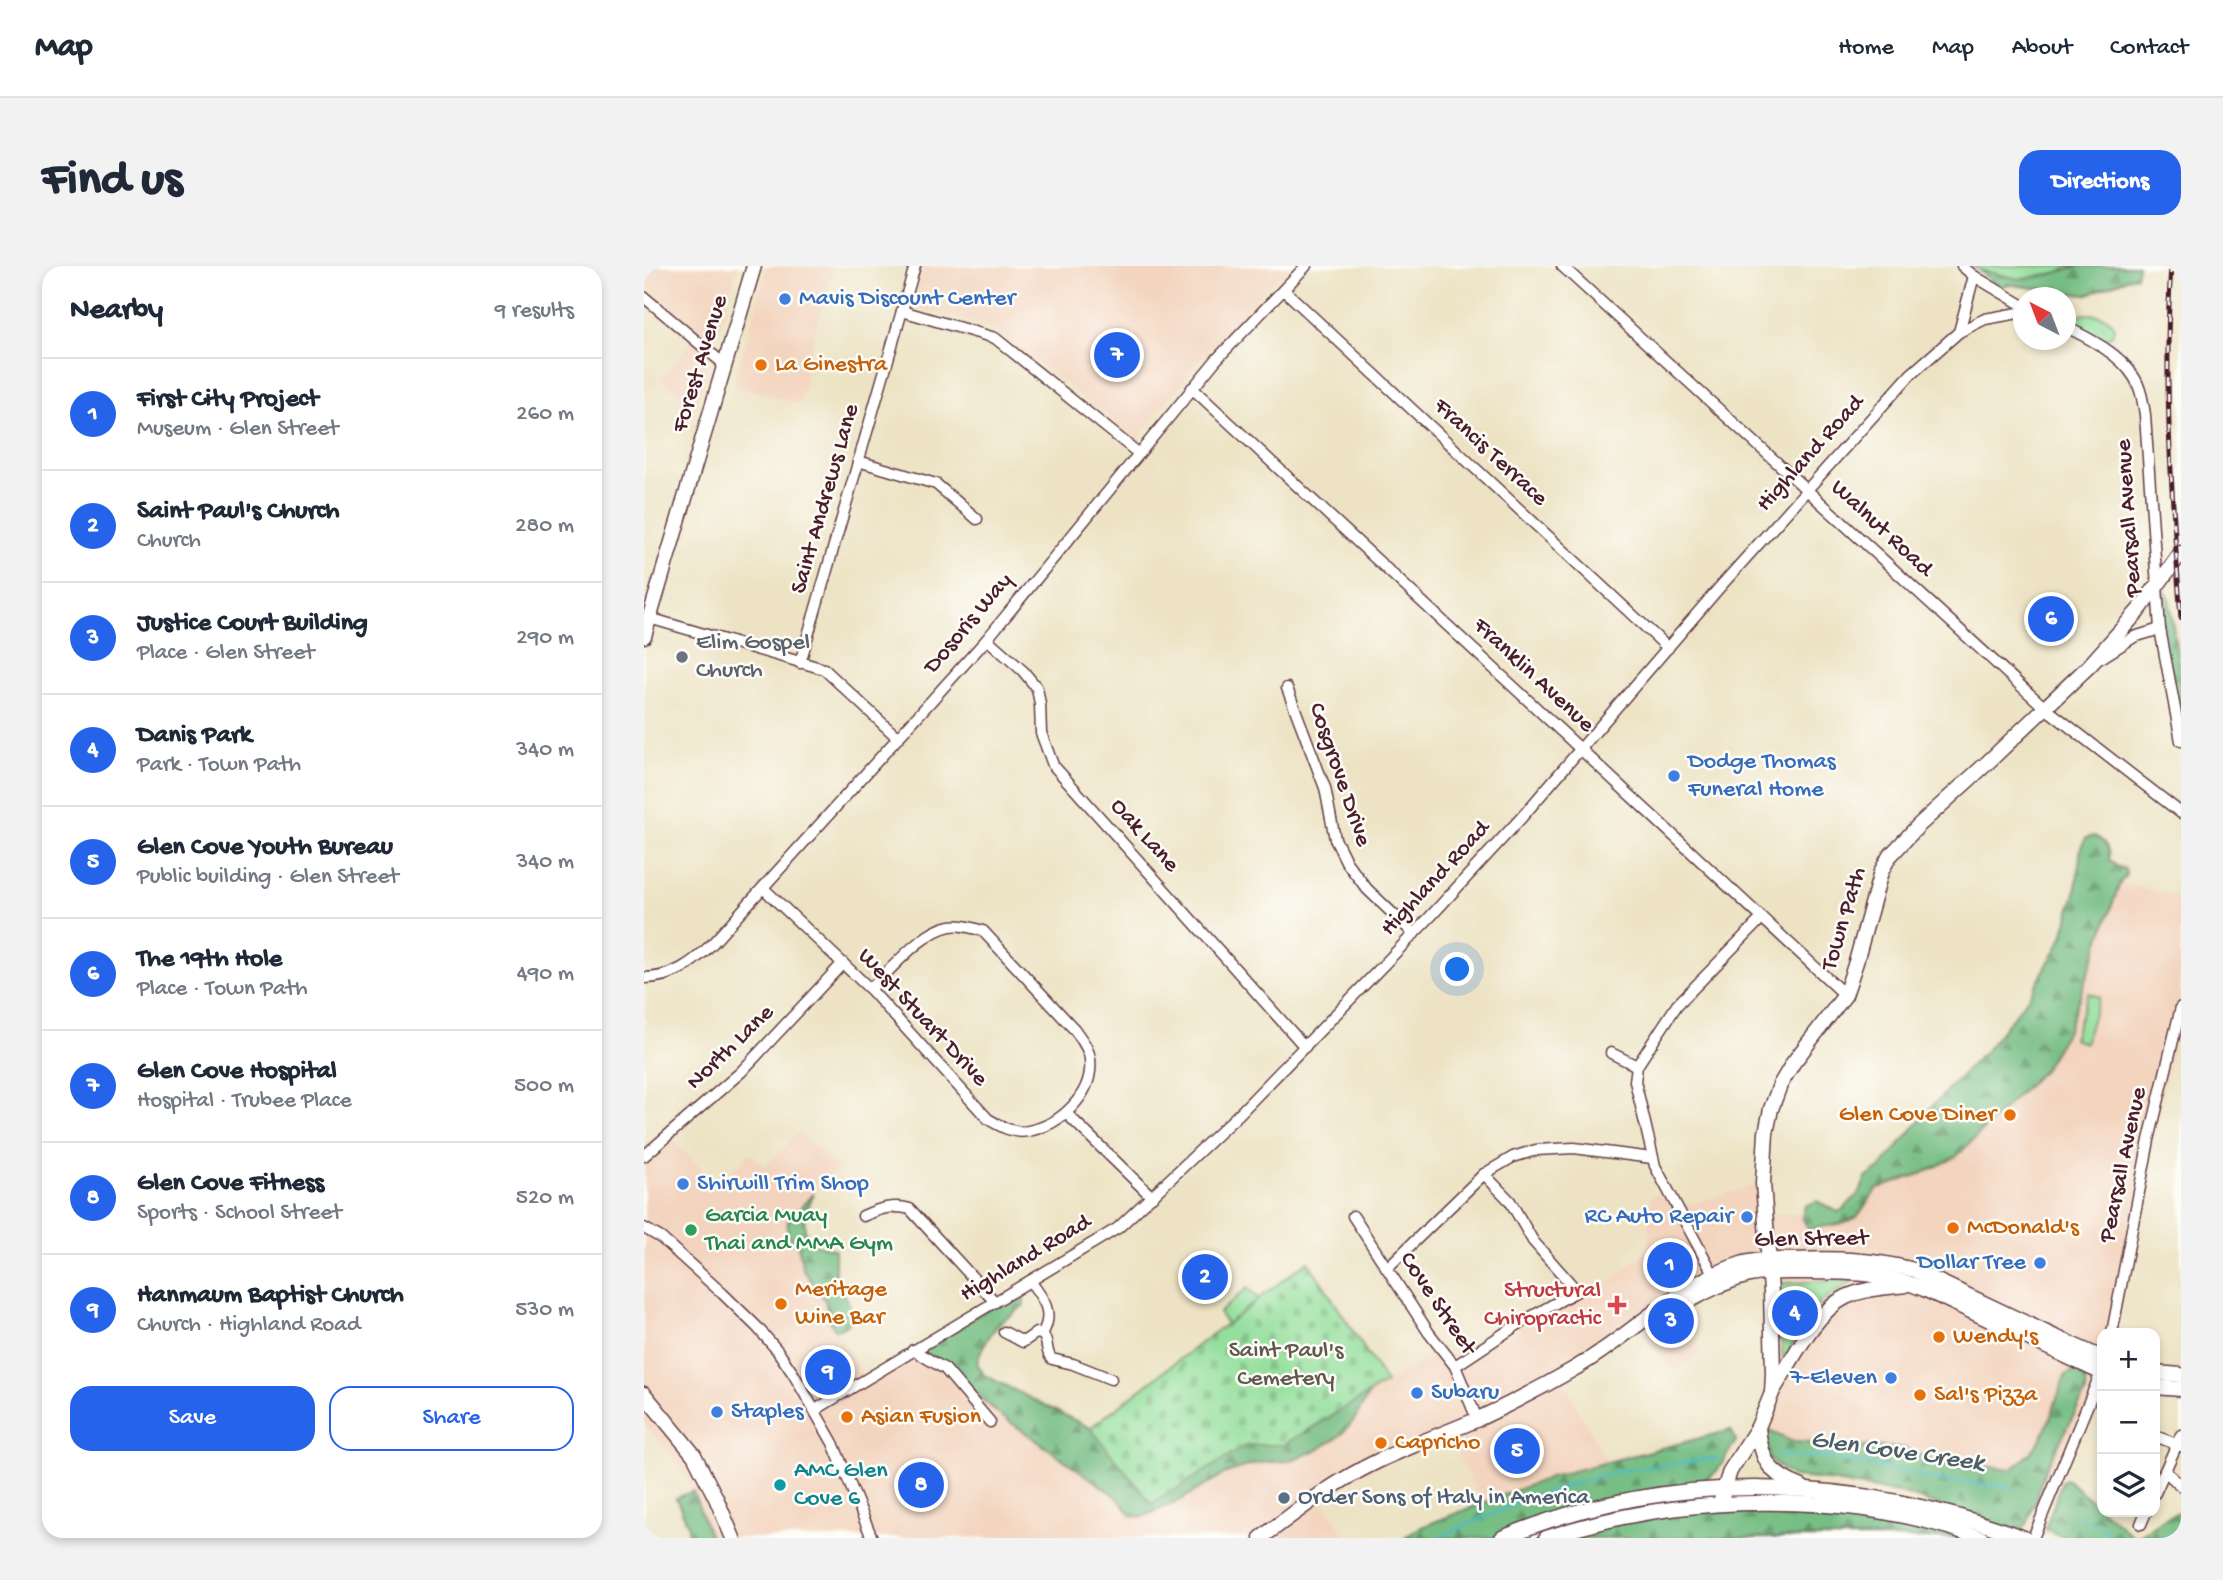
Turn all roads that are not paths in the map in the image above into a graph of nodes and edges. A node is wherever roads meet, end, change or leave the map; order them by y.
1 (754, 266) edge
2 (915, 266) edge
3 (1562, 266) edge
4 (1962, 266) edge
5 (1306, 267) edge
6 (1974, 276) junction
7 (1284, 290) junction
8 (644, 297) edge
9 (2013, 299) edge
10 (902, 311) junction
11 (2013, 314) edge
12 (1959, 331) junction
13 (2076, 333) edge
14 (725, 365) junction
15 (1192, 388) junction
16 (1138, 453) junction
17 (859, 461) junction
18 (1807, 490) junction
19 (977, 519) dead end
20 (2152, 538) junction
21 (2179, 556) edge
22 (2156, 587) junction
23 (649, 618) junction
24 (2160, 629) junction
25 (644, 636) edge
26 (987, 639) junction
27 (1668, 648) junction
28 (800, 663) junction
29 (2090, 665) junction
30 (1287, 688) dead end
31 (2044, 707) junction
32 (898, 738) junction
33 (2181, 741) edge
34 (1581, 750) junction
35 (2181, 813) edge
36 (763, 888) junction
37 (1762, 918) junction
38 (1414, 934) junction
39 (843, 963) junction
40 (644, 978) edge
41 (870, 989) junction
42 (1845, 995) junction
43 (2181, 1007) edge
44 (1305, 1046) junction
45 (1611, 1053) dead end
46 (1637, 1066) junction
47 (1067, 1114) junction
48 (644, 1156) edge
49 (1652, 1158) junction
50 (1484, 1174) junction
51 (1152, 1197) junction
52 (863, 1216) dead end
53 (1353, 1216) dead end
54 (644, 1219) edge
55 (644, 1228) edge
56 (661, 1238) junction
57 (1769, 1266) junction
58 (1387, 1268) junction
59 (1880, 1268) junction
60 (1716, 1280) junction
61 (1030, 1281) junction
62 (1910, 1283) junction
63 (1859, 1292) junction
64 (1958, 1298) junction
65 (995, 1302) junction
66 (2113, 1328) edge
67 (1004, 1332) dead end
68 (1042, 1334) junction
69 (913, 1350) junction
70 (2097, 1355) edge
71 (1455, 1366) junction
72 (2097, 1369) edge
73 (2160, 1373) edge
74 (2181, 1375) edge
75 (1111, 1379) dead end
76 (2097, 1384) edge
77 (2160, 1387) edge
78 (2181, 1389) edge
79 (1772, 1393) junction
80 (644, 1394) edge
81 (815, 1410) junction
82 (1477, 1419) junction
83 (990, 1422) dead end
84 (1758, 1427) junction
85 (2160, 1437) edge
86 (2179, 1442) edge
87 (2165, 1471) junction
88 (2160, 1482) edge
89 (2181, 1486) edge
90 (1725, 1487) junction
91 (1810, 1490) junction
92 (1720, 1503) junction
93 (2144, 1517) edge
94 (2141, 1524) dead end
95 (733, 1538) edge
96 (872, 1538) edge
97 (1261, 1538) edge
98 (1502, 1538) edge
99 (1546, 1538) edge
100 (1981, 1538) edge
101 (2024, 1538) edge
102 (2034, 1538) edge

1 - 14 main road, Forest Avenue
2 - 10 street, Saint Andrews Lane
3 - 18 street, Walnut Road
4 - 6 street
5 - 7 street, Dosoris Way
6 - 9 street
6 - 12 street
7 - 15 street, Dosoris Way
7 - 27 street, Francis Terrace
8 - 14 street
10 - 16 street
10 - 17 street, Saint Andrews Lane
11 - 12 street, Highland Road
12 - 18 street, Highland Road
13 - 20 street, Pearsall Avenue
14 - 23 main road, Forest Avenue
15 - 16 street, Dosoris Way
15 - 34 street, Franklin Avenue
16 - 26 street, Dosoris Way
17 - 19 street
17 - 28 street, Saint Andrews Lane
18 - 27 street, Highland Road
18 - 31 street, Walnut Road
20 - 21 street
20 - 22 street, Pearsall Avenue
21 - 22 main road, Town Path
22 - 24 street, Pearsall Avenue
22 - 29 main road, Town Path
23 - 25 main road, Forest Avenue
23 - 28 street
24 - 29 street
24 - 33 street, Pearsall Avenue
26 - 32 street, Dosoris Way
26 - 44 street, Oak Lane
27 - 34 street, Highland Road
28 - 32 street
29 - 31 main road, Town Path
30 - 38 street, Cosgrove Drive
31 - 35 street, Walnut Road
31 - 42 main road, Town Path
32 - 36 street, Dosoris Way
34 - 37 street, Franklin Avenue
34 - 38 street, Highland Road
36 - 39 street, West Stuart Drive
36 - 40 street, Dosoris Way
37 - 42 street, Franklin Avenue
37 - 46 street
38 - 44 street, Highland Road
39 - 41 street, West Stuart Drive
39 - 48 street, North Lane
41 - 47 street, West Stuart Drive
41 - 47 street
42 - 57 main road, Town Path
43 - 66 street, Pearsall Avenue
44 - 51 street, Highland Road
45 - 46 street
46 - 49 street
47 - 51 street
49 - 50 street
49 - 60 street
50 - 58 street
50 - 71 street
51 - 61 street, Highland Road
52 - 65 street
53 - 58 street, Cove Street
54 - 56 street
55 - 56 street
56 - 81 street
57 - 59 main road, Glen Street
57 - 60 main road, Glen Street
57 - 79 main road, Town Path
58 - 71 street, Cove Street
59 - 62 main road, Glen Street
59 - 63 main road
59 - 64 main road, Glen Street
60 - 82 main road, Glen Street
61 - 65 street, Highland Road
61 - 68 street
62 - 63 main road, Town Path
62 - 64 main road, Glen Street
63 - 79 main road, Town Path
64 - 70 main road, Glen Street
64 - 72 main road, Glen Street
65 - 69 street, Highland Road
67 - 68 street
68 - 75 street
69 - 81 street, Highland Road
69 - 83 street
71 - 82 street, Cove Street
73 - 74 main road
76 - 102 street
77 - 78 main road
79 - 84 main road, Town Path
80 - 95 main road
81 - 96 street
82 - 97 main road, Glen Street
84 - 90 main road, Town Path
84 - 91 main road
85 - 86 street
86 - 87 street
87 - 88 street
87 - 89 street
90 - 91 main road
90 - 92 main road, Town Path
90 - 98 main road
91 - 101 main road
92 - 99 main road
92 - 100 main road
93 - 94 street

